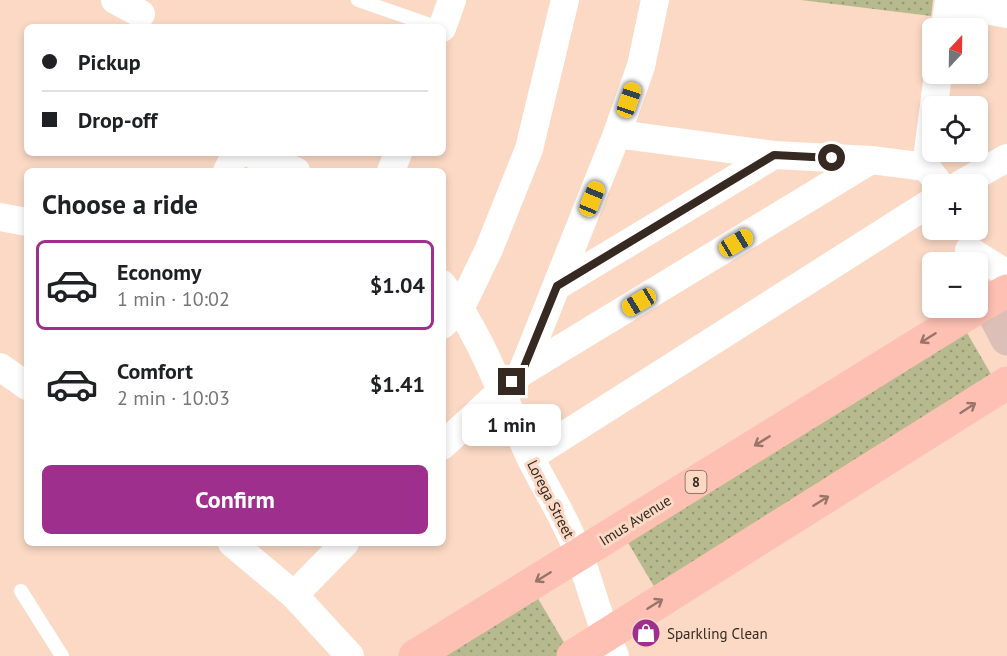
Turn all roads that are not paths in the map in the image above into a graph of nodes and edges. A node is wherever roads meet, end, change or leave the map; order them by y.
1 (115, 0) edge
2 (358, 0) edge
3 (452, 0) edge
4 (566, 0) edge
5 (656, 0) edge
6 (948, 11) edge
7 (143, 14) edge
8 (1007, 14) edge
9 (427, 24) edge
10 (443, 24) edge
11 (617, 134) junction
12 (774, 155) junction
13 (257, 156) edge
14 (1007, 158) edge
15 (872, 160) junction
16 (288, 168) edge
17 (925, 174) edge
18 (979, 174) edge
19 (922, 208) edge
20 (0, 217) edge
21 (24, 221) edge
22 (1007, 274) edge
23 (988, 277) edge
24 (557, 286) junction
25 (446, 297) edge
26 (988, 298) edge
27 (452, 316) edge
28 (922, 317) edge
29 (1007, 339) edge
30 (0, 368) edge
31 (512, 382) junction
32 (1007, 383) edge
33 (24, 384) edge
34 (446, 442) edge
35 (530, 457) junction
36 (236, 546) edge
37 (342, 546) edge
38 (579, 554) junction
39 (21, 591) dead end
40 (294, 595) junction
41 (610, 646) edge
42 (62, 656) edge
43 (350, 656) edge
44 (415, 656) edge
45 (573, 656) edge

1 - 7 street
2 - 9 lane
3 - 10 street
4 - 27 street
5 - 11 street
6 - 8 street
11 - 12 street
11 - 24 street
12 - 15 street
12 - 24 street
13 - 16 street
14 - 18 street
15 - 17 street
15 - 31 street
19 - 35 street
20 - 21 street
22 - 23 street
24 - 31 street
25 - 27 street, Lorega Street
26 - 29 main road
27 - 31 street, Lorega Street
28 -> 38 main road, Imus Avenue / 8
30 - 33 street
31 - 34 street
31 - 35 street, Lorega Street
41 -> 32 main road
35 - 38 street, Lorega Street
36 - 40 street
37 - 40 street
38 - 41 street, Lorega Street
38 -> 44 main road, Imus Avenue / 8
39 - 42 lane
40 - 43 street
41 - 45 main road

